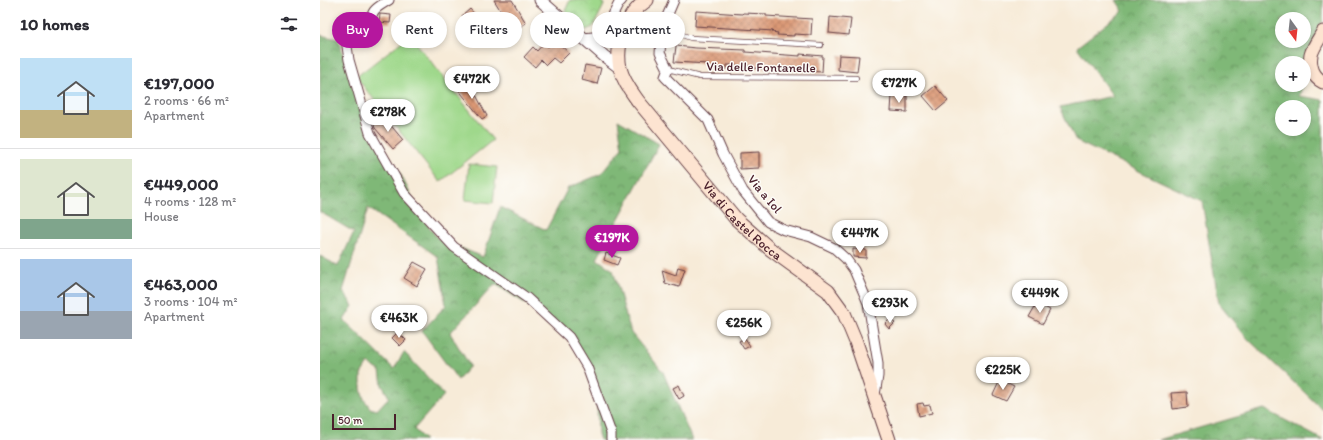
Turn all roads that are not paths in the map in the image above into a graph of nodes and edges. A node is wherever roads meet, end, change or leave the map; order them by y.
1 (389, 0) edge
2 (540, 0) edge
3 (622, 0) edge
4 (647, 0) edge
5 (674, 0) edge
6 (554, 12) edge
7 (614, 12) edge
8 (634, 12) edge
9 (669, 12) edge
10 (1323, 32) edge
11 (685, 36) edge
12 (592, 38) edge
13 (584, 39) joint
14 (821, 45) dead end
15 (620, 48) edge
16 (660, 48) edge
17 (620, 68) junction
18 (668, 68) junction
19 (856, 78) dead end
20 (1323, 82) edge
21 (874, 398) junction
22 (612, 440) edge
23 (889, 440) edge

1 - 22 street
2 - 6 street
3 - 7 street
4 - 8 main road, Via di Castel Rocca
5 - 9 street, Via a Iol
10 - 20 main road
11 - 14 lane
12 - 13 street
13 - 17 street
15 - 17 main road, Via di Castel Rocca
16 - 18 street, Via a Iol
17 - 21 main road, Via di Castel Rocca
18 - 19 lane, Via delle Fontanelle
18 - 21 street, Via a Iol
21 - 23 main road, Via di Castel Rocca

